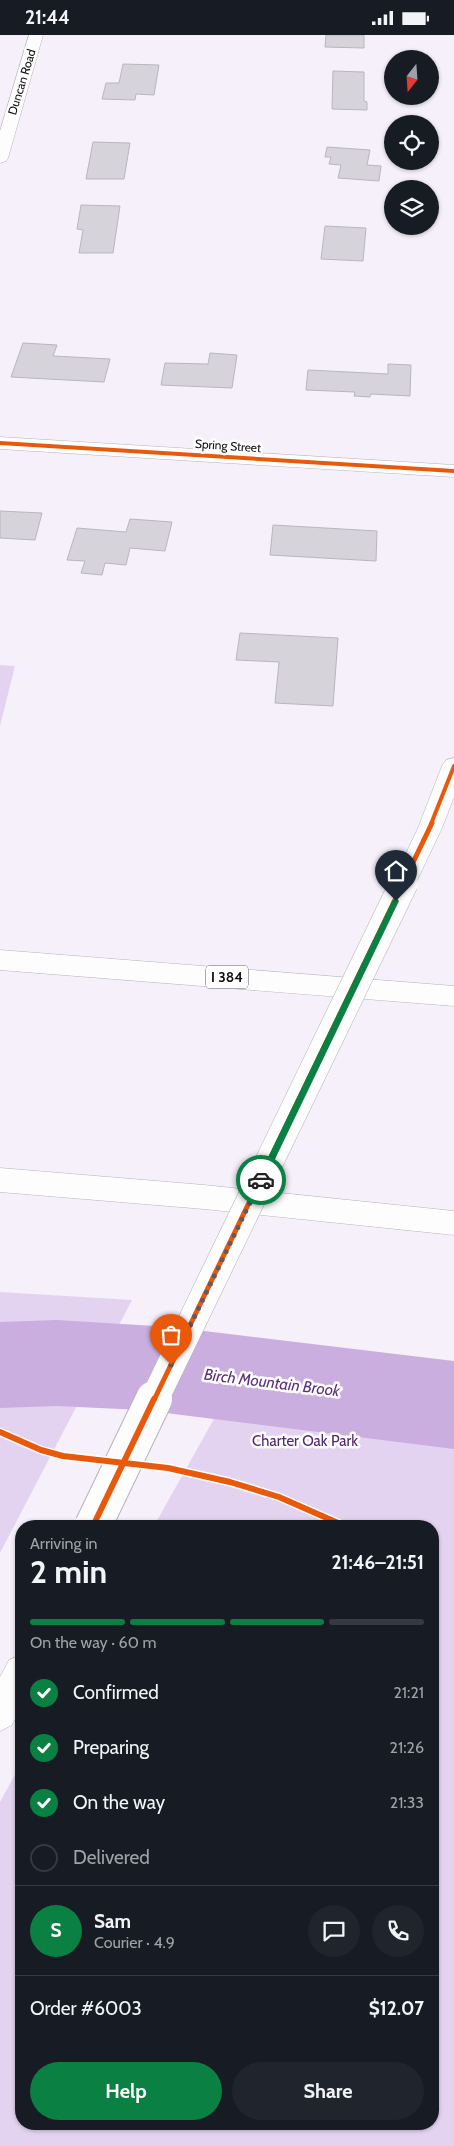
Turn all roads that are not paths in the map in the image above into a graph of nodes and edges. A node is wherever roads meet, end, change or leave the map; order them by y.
1 (36, 35) edge
2 (0, 157) edge
3 (0, 443) edge
4 (454, 471) edge
5 (454, 766) edge
6 (0, 960) edge
7 (454, 996) edge
8 (0, 1180) edge
9 (454, 1223) edge
10 (96, 1520) edge
11 (15, 1684) edge
12 (0, 1713) edge

1 - 2 main road, Duncan Road
3 - 4 main road, Spring Street
5 - 10 main road, bridge
6 - 7 main road, I 384
8 - 9 main road
11 - 12 main road

